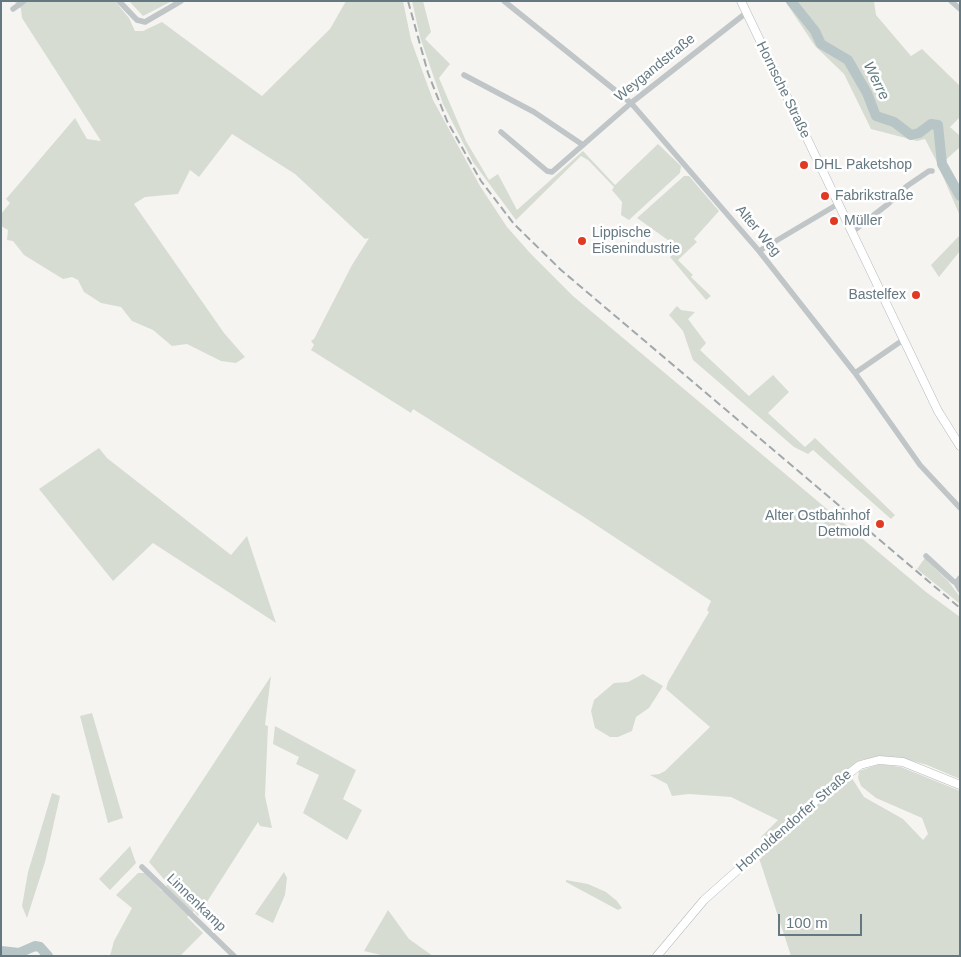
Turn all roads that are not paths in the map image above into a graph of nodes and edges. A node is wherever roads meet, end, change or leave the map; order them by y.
1 (24, 1) edge
2 (119, 1) edge
3 (181, 1) edge
4 (504, 1) edge
5 (741, 1) edge
6 (951, 1) edge
7 (13, 9) dead end
8 (960, 9) edge
9 (746, 13) junction
10 (464, 75) dead end
11 (630, 103) junction
12 (500, 132) dead end
13 (583, 145) junction
14 (932, 172) dead end
15 (838, 204) junction
16 (852, 232) junction
17 (759, 250) junction
18 (903, 340) junction
19 (855, 373) junction
20 (959, 443) edge
21 (960, 508) edge
22 (926, 556) dead end
23 (958, 580) edge
24 (960, 590) edge
25 (960, 785) edge
26 (142, 867) dead end
27 (234, 956) edge
28 (657, 956) edge

1 - 7 street
2 - 3 street
4 - 11 street, Alter Weg
5 - 9 main road, Hornsche Straße
6 - 8 street
9 - 11 street, Weygandstraße
9 - 15 main road, Hornsche Straße
10 - 13 street
11 - 13 street, Weygandstraße
11 - 17 street, Alter Weg
12 - 13 street, Weygandstraße
14 - 16 street
15 - 16 main road, Hornsche Straße
15 - 17 street
16 - 18 main road, Hornsche Straße
17 - 19 street, Alter Weg
18 - 19 street
18 - 20 main road, Hornsche Straße
19 - 21 street, Alter Weg
22 - 23 street
23 - 24 street
25 - 28 main road, Hornoldendorfer Straße
26 - 27 street, Linnenkamp

